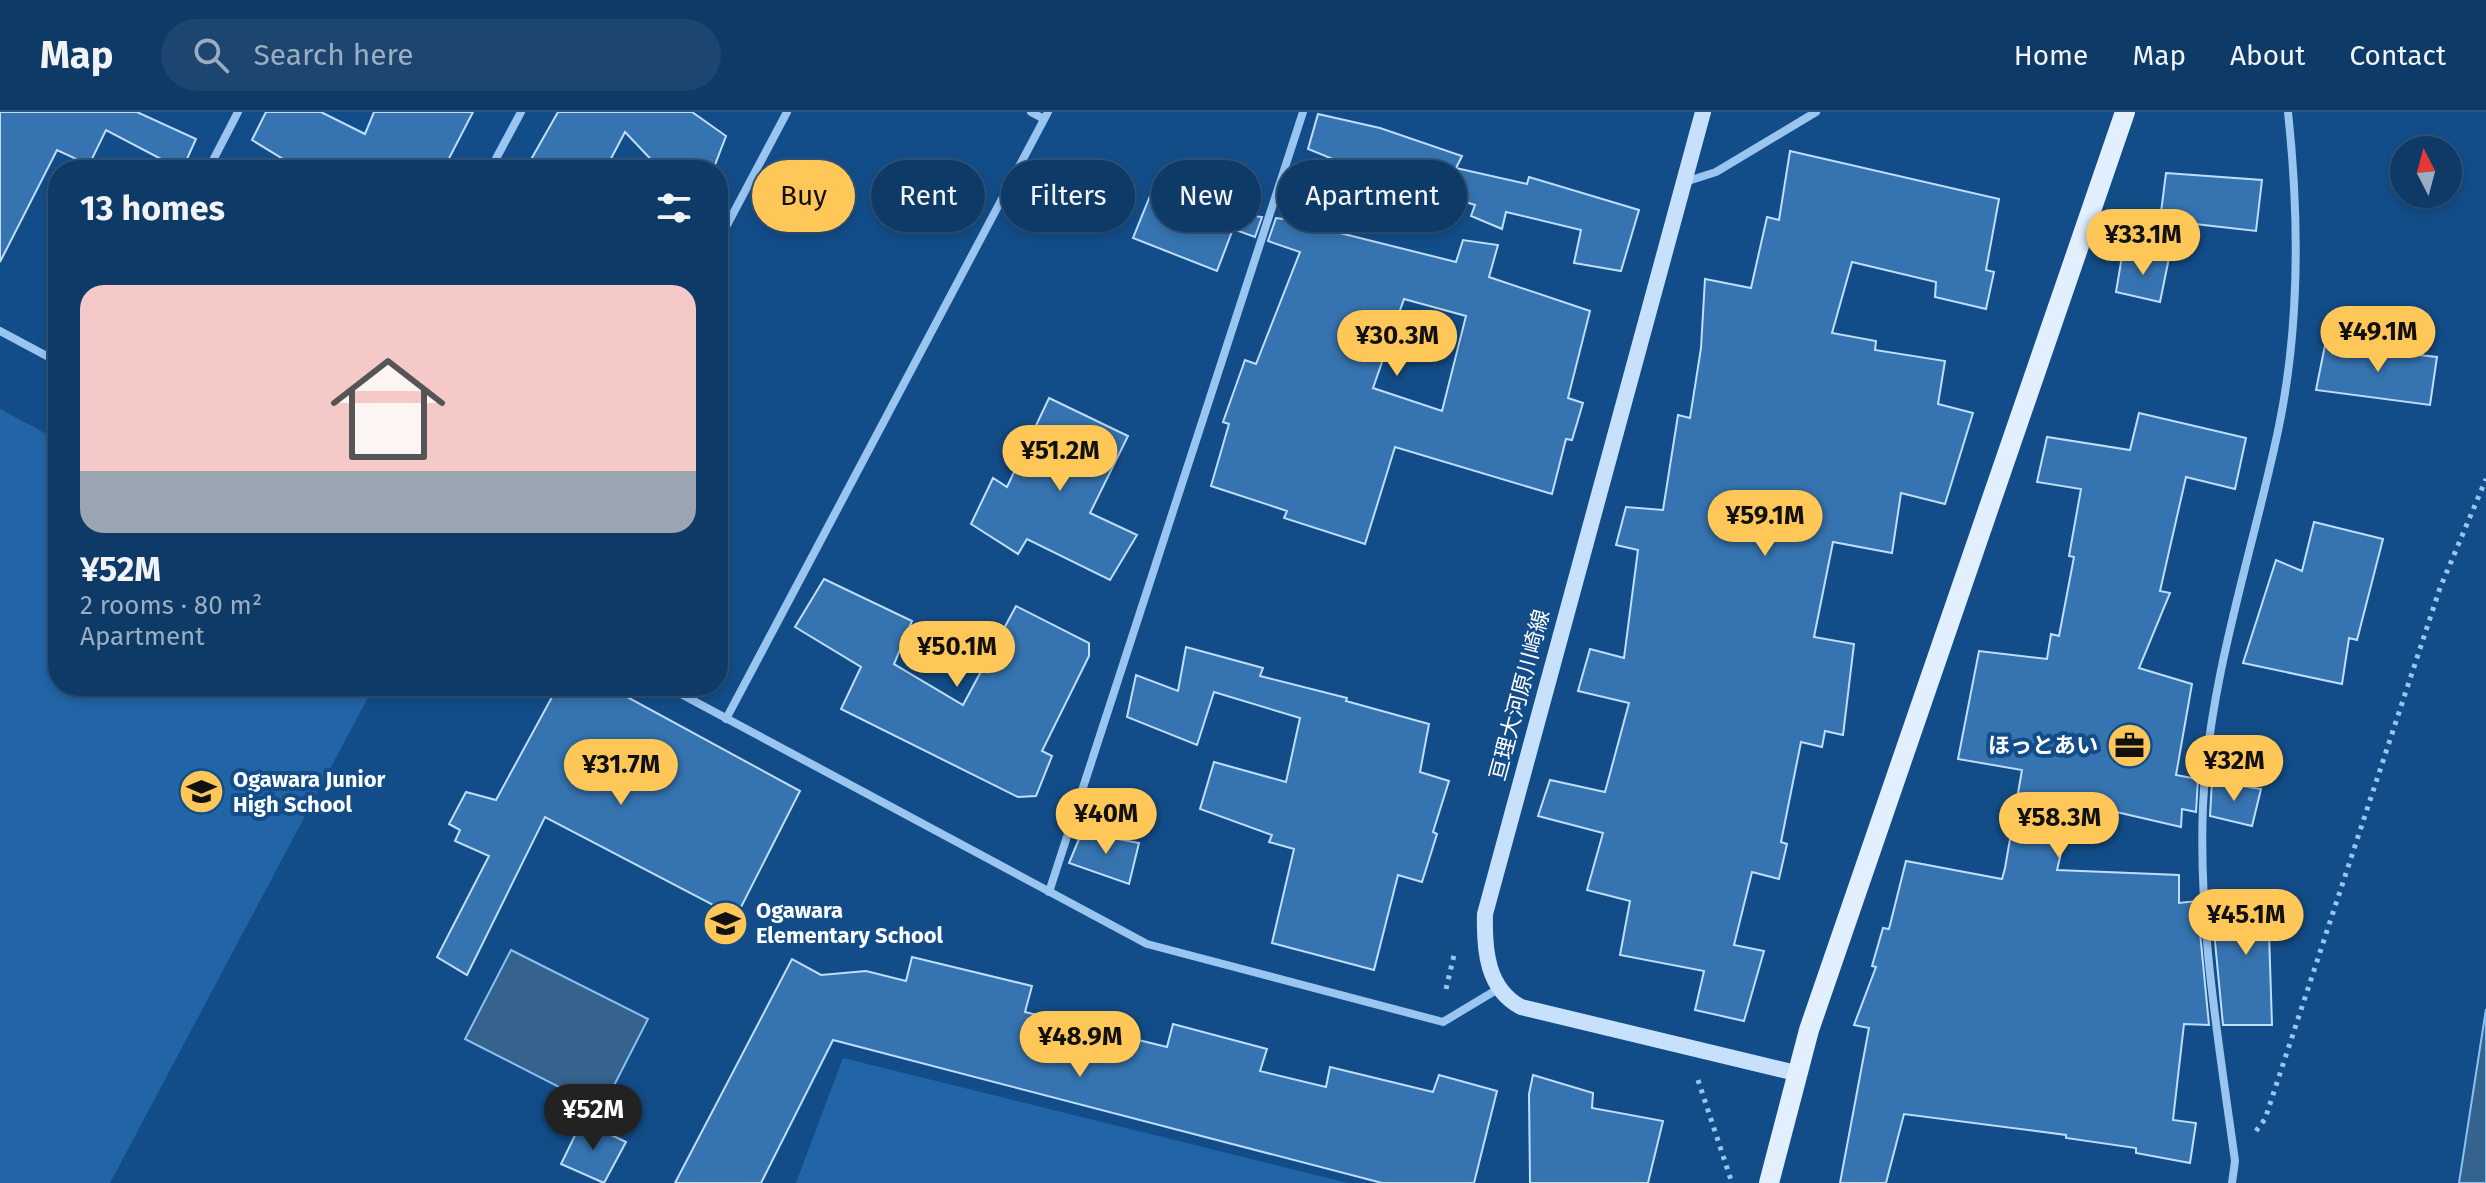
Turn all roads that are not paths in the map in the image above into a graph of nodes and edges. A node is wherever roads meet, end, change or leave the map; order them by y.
1 (238, 112) edge
2 (521, 112) edge
3 (787, 112) edge
4 (1031, 112) edge
5 (1303, 112) edge
6 (1703, 112) edge
7 (1816, 112) edge
8 (2125, 112) edge
9 (2288, 112) edge
10 (1046, 116) edge
11 (213, 160) edge
12 (495, 160) edge
13 (1685, 182) junction
14 (728, 223) edge
15 (0, 331) edge
16 (48, 357) edge
17 (684, 696) edge
18 (726, 719) junction
19 (1049, 892) junction
20 (1498, 989) junction
21 (1796, 1073) junction
22 (1769, 1183) edge
23 (2232, 1183) edge

1 - 11 street
2 - 12 street
3 - 14 street
4 - 10 street
5 - 19 street
6 - 13 street, 亘理大河原川崎線
7 - 13 street
8 - 21 main road
9 - 23 street
10 - 18 street
13 - 20 street, 亘理大河原川崎線
15 - 16 street
17 - 18 street
18 - 19 street
19 - 20 street
20 - 21 street
21 - 22 main road

